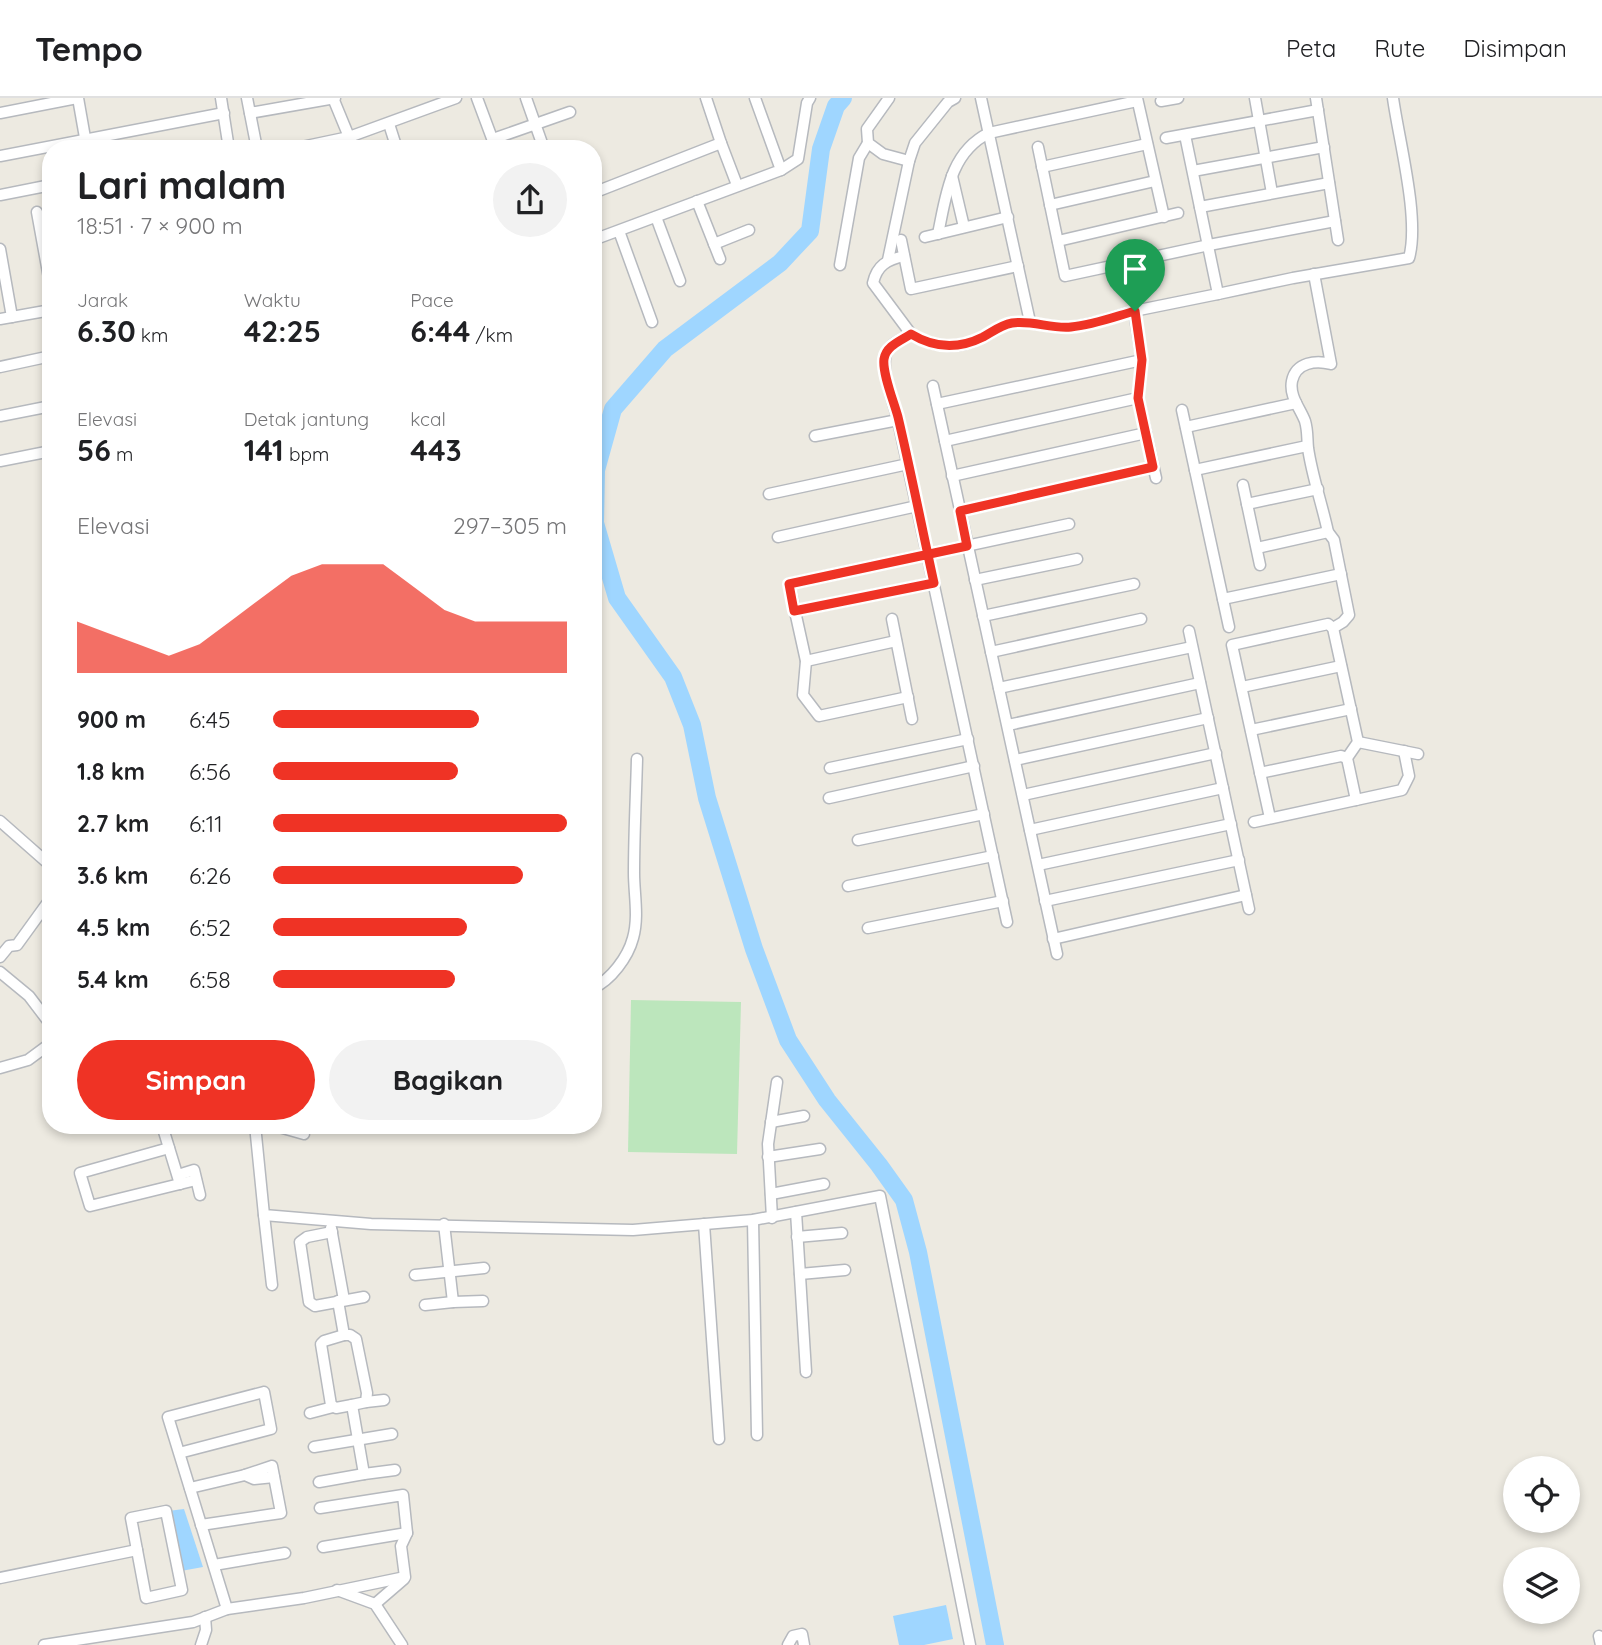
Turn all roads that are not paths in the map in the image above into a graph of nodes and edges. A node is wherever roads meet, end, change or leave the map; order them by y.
1 (78, 98) edge
2 (221, 98) edge
3 (247, 98) edge
4 (334, 98) edge
5 (456, 98) edge
6 (477, 98) edge
7 (526, 98) edge
8 (706, 98) edge
9 (754, 98) edge
10 (889, 98) edge
11 (956, 98) edge
12 (981, 98) edge
13 (1177, 98) edge
14 (1255, 98) edge
15 (1316, 98) edge
16 (1393, 98) edge
17 (1137, 99) edge
18 (807, 100) edge
19 (1161, 101) dead end
20 (1318, 110) junction
21 (570, 112) dead end
22 (0, 113) edge
23 (224, 113) junction
24 (250, 113) junction
25 (1259, 121) junction
26 (388, 124) junction
27 (536, 125) junction
28 (989, 132) junction
29 (1185, 135) junction
30 (349, 137) junction
31 (1166, 138) dead end
32 (85, 140) edge
33 (104, 140) edge
34 (228, 140) edge
35 (255, 140) edge
36 (335, 140) edge
37 (350, 140) edge
38 (394, 140) edge
39 (493, 140) edge
40 (503, 140) edge
41 (541, 140) edge
42 (722, 143) junction
43 (869, 143) junction
44 (1147, 144) junction
45 (1038, 147) dead end
46 (1324, 147) junction
47 (42, 150) edge
48 (0, 156) edge
49 (1267, 158) junction
50 (909, 160) junction
51 (1042, 167) junction
52 (781, 170) junction
53 (1193, 171) junction
54 (951, 172) junction
55 (1156, 181) junction
56 (1329, 183) junction
57 (737, 185) junction
58 (42, 187) edge
59 (602, 190) edge
60 (1272, 193) junction
61 (0, 195) edge
62 (697, 201) junction
63 (1050, 205) junction
64 (1200, 207) junction
65 (37, 212) dead end
66 (1178, 213) dead end
67 (656, 217) junction
68 (1008, 217) junction
69 (1164, 217) junction
70 (1335, 221) junction
71 (964, 228) junction
72 (750, 230) dead end
73 (619, 231) junction
74 (938, 234) junction
75 (602, 237) edge
76 (925, 237) dead end
77 (42, 240) edge
78 (901, 240) dead end
79 (1338, 240) dead end
80 (1058, 241) junction
81 (714, 244) junction
82 (1209, 245) junction
83 (0, 249) edge
84 (904, 256) junction
85 (720, 259) dead end
86 (888, 260) junction
87 (840, 265) dead end
88 (1018, 266) junction
89 (1314, 274) junction
90 (680, 281) dead end
91 (1218, 294) junction
92 (1135, 311) junction
93 (42, 312) edge
94 (12, 317) junction
95 (0, 319) edge
96 (652, 322) dead end
97 (1030, 322) junction
98 (911, 334) junction
99 (42, 358) edge
100 (1142, 360) junction
101 (0, 367) edge
102 (933, 386) dead end
103 (1138, 398) junction
104 (1296, 403) junction
105 (937, 404) junction
106 (42, 408) edge
107 (1182, 410) dead end
108 (0, 416) edge
109 (898, 420) junction
110 (1186, 427) junction
111 (1146, 433) junction
112 (815, 436) dead end
113 (945, 441) junction
114 (1307, 446) junction
115 (42, 453) edge
116 (0, 461) edge
117 (908, 464) junction
118 (1153, 467) junction
119 (1195, 470) junction
120 (953, 476) junction
121 (1156, 478) dead end
122 (1243, 485) dead end
123 (1318, 489) junction
124 (769, 494) dead end
125 (1247, 504) junction
126 (917, 506) junction
127 (960, 511) junction
128 (1069, 524) dead end
129 (1328, 532) junction
130 (778, 537) dead end
131 (967, 546) junction
132 (1257, 548) junction
133 (928, 554) junction
134 (1077, 559) dead end
135 (1260, 565) dead end
136 (1341, 574) junction
137 (975, 580) junction
138 (934, 583) junction
139 (1133, 584) dead end
140 (1223, 600) junction
141 (794, 611) junction
142 (983, 616) junction
143 (892, 619) dead end
144 (1141, 619) dead end
145 (1229, 627) dead end
146 (1333, 628) junction
147 (1189, 631) dead end
148 (896, 641) junction
149 (1192, 647) junction
150 (991, 652) junction
151 (806, 662) junction
152 (1341, 666) junction
153 (1200, 683) junction
154 (1242, 687) junction
155 (999, 688) junction
156 (908, 697) junction
157 (1351, 709) junction
158 (1208, 718) junction
159 (912, 719) dead end
160 (1008, 725) junction
161 (1251, 730) junction
162 (968, 739) junction
163 (1358, 742) junction
164 (1404, 751) junction
165 (1216, 753) junction
166 (1418, 754) dead end
167 (1347, 758) junction
168 (637, 759) dead end
169 (1015, 760) junction
170 (974, 766) junction
171 (830, 768) dead end
172 (1260, 774) junction
173 (1223, 788) junction
174 (1023, 795) junction
175 (829, 798) dead end
176 (1356, 800) junction
177 (984, 814) junction
178 (1270, 818) junction
179 (0, 821) edge
180 (1254, 822) dead end
181 (1231, 824) junction
182 (1030, 830) junction
183 (858, 840) dead end
184 (993, 856) junction
185 (42, 858) edge
186 (1239, 860) junction
187 (1038, 865) junction
188 (848, 886) dead end
189 (1247, 895) junction
190 (1003, 901) junction
191 (1045, 901) junction
192 (1250, 909) dead end
193 (42, 910) edge
194 (1007, 922) dead end
195 (868, 928) dead end
196 (1053, 939) junction
197 (1057, 954) dead end
198 (0, 957) edge
199 (0, 972) edge
200 (602, 982) edge
201 (42, 1013) edge
202 (42, 1050) edge
203 (0, 1068) edge
204 (777, 1083) dead end
205 (804, 1116) dead end
206 (771, 1122) junction
207 (165, 1134) edge
208 (256, 1134) edge
209 (169, 1147) junction
210 (820, 1149) dead end
211 (768, 1157) junction
212 (179, 1179) junction
213 (824, 1184) dead end
214 (771, 1194) junction
215 (200, 1195) dead end
216 (796, 1212) junction
217 (264, 1215) junction
218 (772, 1218) junction
219 (329, 1220) junction
220 (753, 1220) junction
221 (444, 1224) junction
222 (704, 1224) junction
223 (332, 1232) junction
224 (842, 1233) dead end
225 (797, 1237) junction
226 (484, 1269) dead end
227 (450, 1270) junction
228 (845, 1270) dead end
229 (800, 1274) junction
230 (415, 1275) dead end
231 (272, 1285) dead end
232 (364, 1297) dead end
233 (341, 1301) junction
234 (483, 1301) dead end
235 (453, 1302) junction
236 (425, 1305) dead end
237 (344, 1335) junction
238 (806, 1372) dead end
239 (384, 1400) dead end
240 (366, 1402) junction
241 (352, 1405) junction
242 (333, 1407) junction
243 (310, 1413) dead end
244 (392, 1434) dead end
245 (757, 1435) dead end
246 (719, 1439) dead end
247 (358, 1440) junction
248 (314, 1447) dead end
249 (179, 1453) junction
250 (395, 1470) dead end
251 (364, 1474) junction
252 (319, 1482) dead end
253 (190, 1488) junction
254 (320, 1508) dead end
255 (201, 1525) junction
256 (407, 1534) junction
257 (323, 1546) dead end
258 (137, 1550) junction
259 (285, 1553) dead end
260 (214, 1565) junction
261 (405, 1577) junction
262 (0, 1578) edge
263 (337, 1590) junction
264 (375, 1604) junction
265 (227, 1609) junction
266 (205, 1617) junction
267 (44, 1645) edge
268 (201, 1645) edge
269 (402, 1645) edge
270 (788, 1645) edge
271 (804, 1645) edge
272 (970, 1645) edge

1 - 22 street
1 - 32 street
2 - 23 street
3 - 24 street
4 - 24 street
4 - 30 street
5 - 26 street
6 - 39 street
7 - 27 street
8 - 42 street
9 - 52 street
10 - 43 street
11 - 50 street
12 - 28 street
13 - 19 street
14 - 25 street
15 - 20 street
16 - 89 street
17 - 28 street
17 - 44 street
18 - 52 street
20 - 25 street
20 - 46 street
21 - 27 street
23 - 33 street
23 - 34 street
24 - 35 street
25 - 29 street
25 - 49 street
26 - 30 street
26 - 38 street
27 - 40 street
27 - 41 street
28 - 54 street
28 - 68 street
29 - 31 street
29 - 53 street
30 - 36 street
30 - 37 street
42 - 57 street
42 - 59 street
43 - 50 street
43 - 87 street
44 - 51 street
44 - 55 street
45 - 51 street
46 - 49 street
46 - 56 street
47 - 48 street
49 - 53 street
49 - 60 street
50 - 86 street
51 - 63 street
52 - 57 street
53 - 64 street
54 - 71 street
54 - 74 street
55 - 63 street
55 - 69 street
56 - 60 street
56 - 70 street
57 - 62 street
58 - 61 street
60 - 64 street
62 - 67 street
62 - 81 street
63 - 80 street
64 - 82 street
65 - 77 street
66 - 69 street
67 - 73 street
67 - 90 street
68 - 71 street
68 - 88 street
69 - 80 street
70 - 79 street
70 - 82 street
71 - 74 street
72 - 81 street
73 - 75 street
73 - 96 street
74 - 76 street
78 - 84 street
80 - 82 street
81 - 85 street
82 - 91 street
83 - 94 street
84 - 86 street
84 - 88 street
86 - 98 street
88 - 97 street
89 - 91 street
89 - 104 street
91 - 92 street
92 - 97 street
92 - 100 street
93 - 94 street
94 - 95 street
97 - 98 street
98 - 109 street
99 - 101 street
100 - 103 street
100 - 105 street
102 - 105 street
103 - 111 street
103 - 113 street
104 - 110 street
104 - 114 street
105 - 113 street
106 - 108 street
107 - 110 street
109 - 112 street
109 - 117 street
110 - 119 street
111 - 118 street
111 - 120 street
113 - 120 street
114 - 119 street
114 - 123 street
115 - 116 street
117 - 124 street
117 - 126 street
118 - 121 street
118 - 127 street
119 - 140 street
120 - 127 street
122 - 125 street
123 - 125 street
123 - 129 street
125 - 132 street
126 - 130 street
126 - 133 street
127 - 131 street
128 - 131 street
129 - 132 street
129 - 136 street
131 - 133 street
131 - 137 street
132 - 135 street
133 - 138 street
133 - 141 street
134 - 137 street
136 - 140 street
136 - 146 street
137 - 142 street
138 - 141 street
138 - 162 street
139 - 142 street
140 - 145 street
141 - 151 street
142 - 150 street
143 - 148 street
144 - 150 street
146 - 152 street
146 - 154 street
147 - 149 street
148 - 151 street
148 - 156 street
149 - 153 street
149 - 155 street
150 - 155 street
151 - 156 street
152 - 154 street
152 - 157 street
153 - 158 street
153 - 160 street
154 - 161 street
155 - 160 street
156 - 159 street
157 - 161 street
157 - 163 street
158 - 165 street
158 - 169 street
160 - 169 street
161 - 172 street
162 - 170 street
162 - 171 street
163 - 164 street
163 - 167 street
164 - 166 street
164 - 176 street
165 - 173 street
165 - 174 street
167 - 172 street
167 - 176 street
168 - 200 street
169 - 174 street
170 - 175 street
170 - 177 street
172 - 178 street
173 - 181 street
173 - 182 street
174 - 182 street
176 - 178 street
177 - 183 street
177 - 184 street
178 - 180 street
179 - 185 street
181 - 186 street
181 - 187 street
182 - 187 street
184 - 188 street
184 - 190 street
186 - 189 street
186 - 191 street
187 - 191 street
189 - 192 street
189 - 196 street
190 - 194 street
190 - 195 street
191 - 196 street
193 - 198 street
196 - 197 street
199 - 201 street
202 - 203 street
204 - 206 street
205 - 206 street
206 - 211 street
207 - 209 street
208 - 217 street
209 - 212 street
209 - 212 street
210 - 211 street
211 - 214 street
212 - 215 street
213 - 214 street
214 - 218 street
216 - 218 street
216 - 225 street
216 - 272 street
217 - 219 street
217 - 231 street
218 - 220 street
219 - 221 street
219 - 223 street
220 - 222 street
220 - 245 street
221 - 222 street
221 - 227 street
222 - 246 street
223 - 233 street
223 - 233 street
224 - 225 street
225 - 229 street
226 - 227 street
227 - 230 street
227 - 235 street
228 - 229 street
229 - 238 street
232 - 233 street
233 - 237 street
234 - 235 street
235 - 236 street
237 - 240 street
237 - 242 street
239 - 240 street
240 - 241 street
241 - 242 street
241 - 247 street
242 - 243 street
244 - 247 street
247 - 248 street
247 - 251 street
249 - 249 street
249 - 253 street
250 - 251 street
251 - 252 street
253 - 255 street
253 - 255 street
254 - 256 street
255 - 260 street
256 - 257 street
256 - 261 street
258 - 258 street
258 - 262 street
259 - 260 street
260 - 265 street
261 - 263 street
261 - 264 street
263 - 264 street
263 - 265 street
264 - 269 street
265 - 266 street
266 - 267 street
266 - 268 street
270 - 271 street

